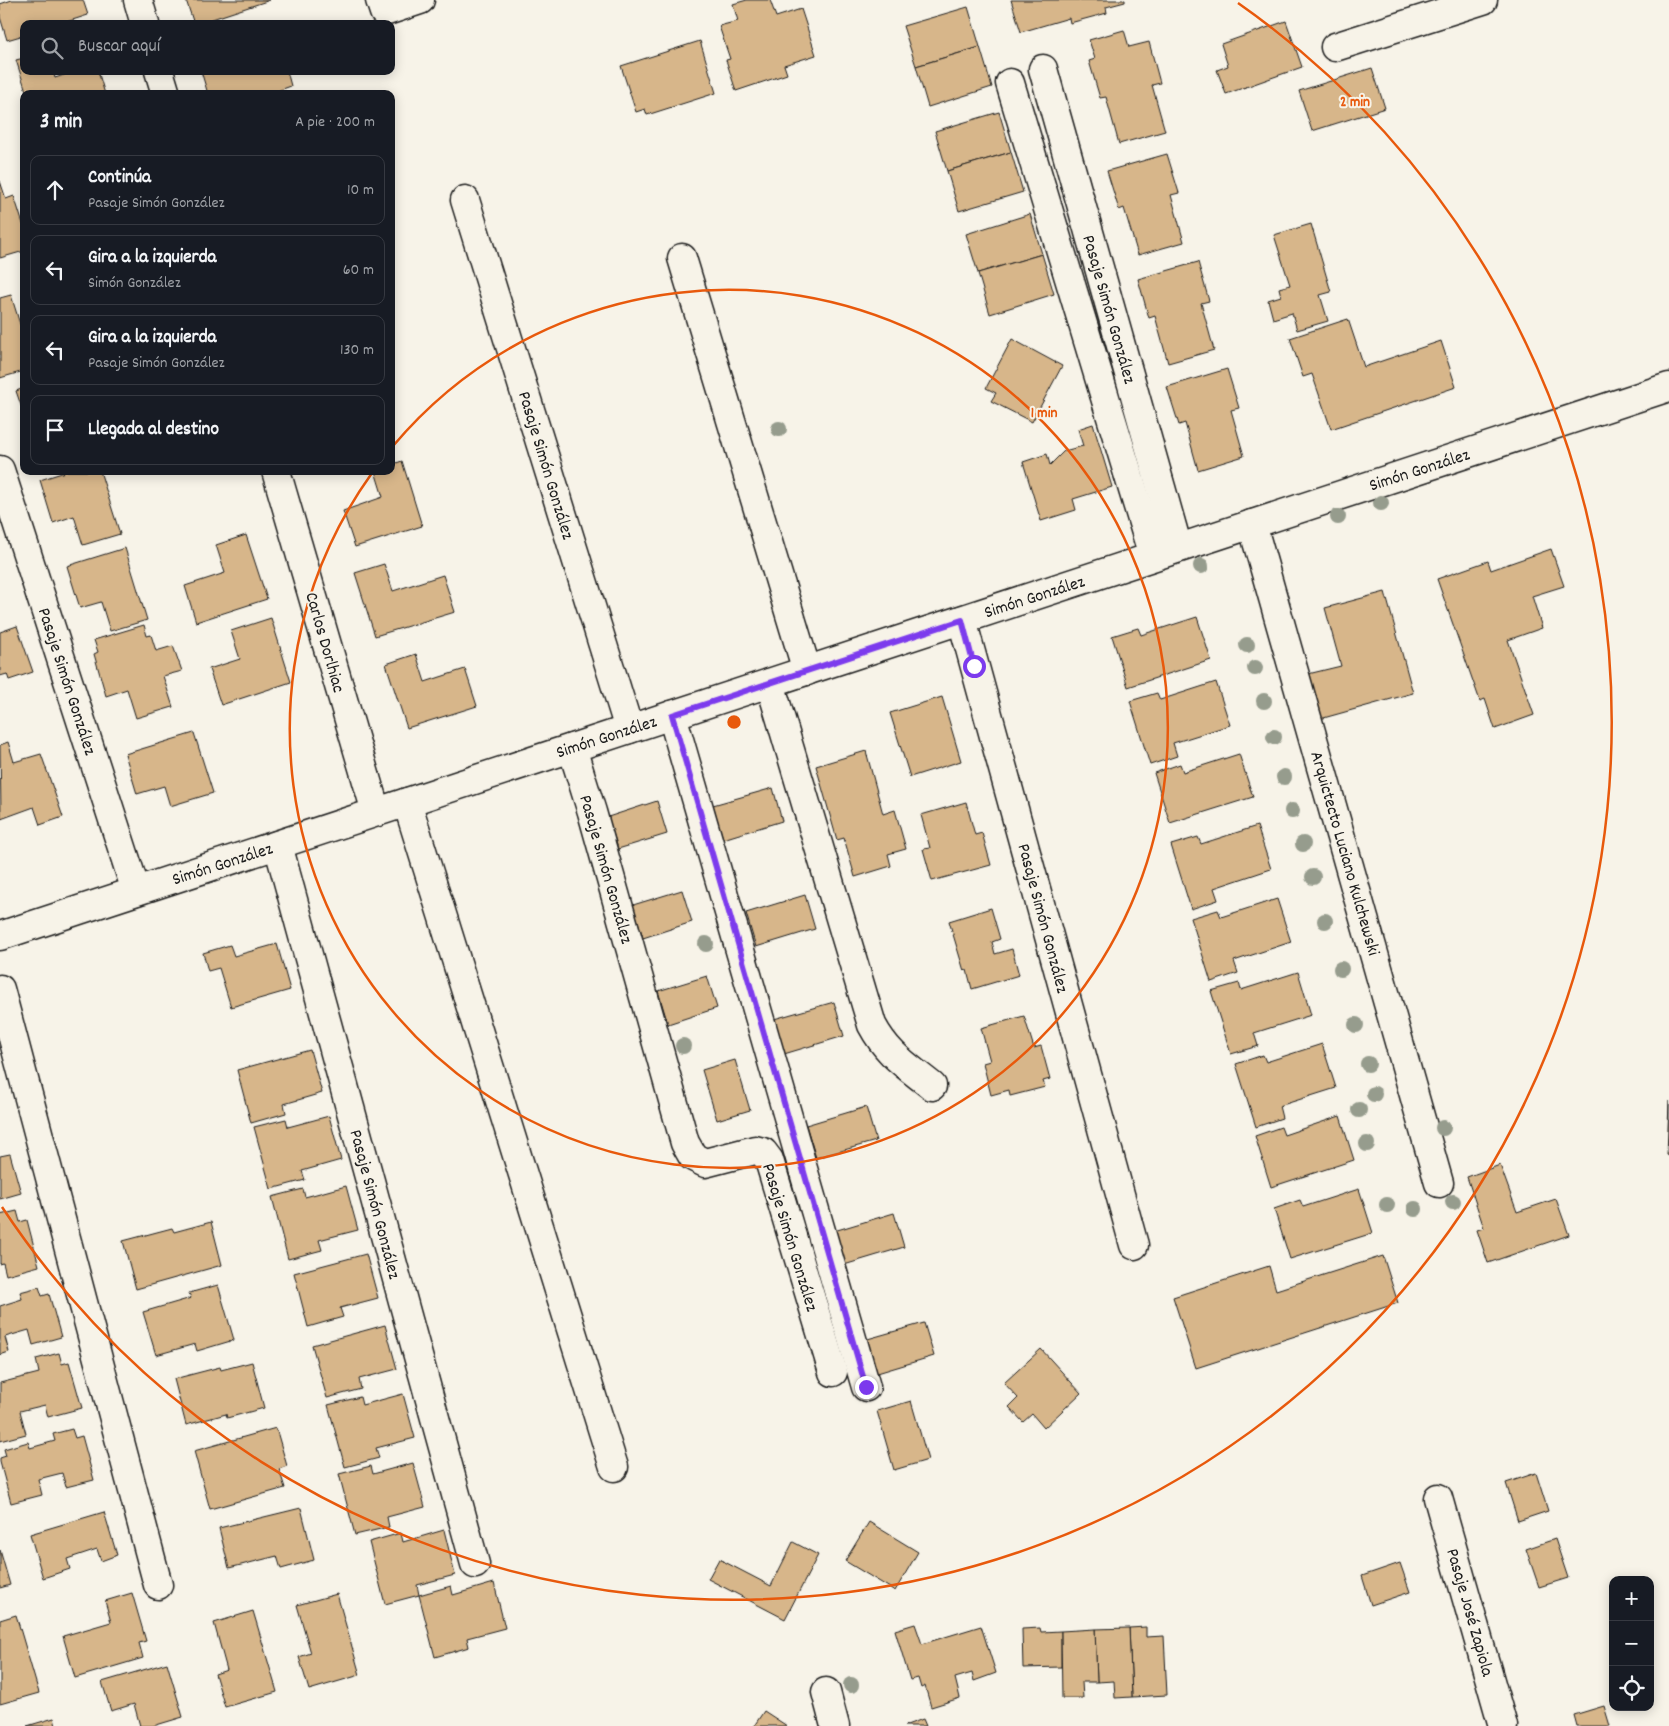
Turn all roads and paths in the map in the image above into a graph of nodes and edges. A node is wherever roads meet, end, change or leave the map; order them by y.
1 (138, 0) edge
2 (380, 0) edge
3 (420, 0) edge
4 (1483, 0) edge
5 (144, 20) edge
6 (1335, 47) dead end
7 (1043, 69) dead end
8 (160, 75) edge
9 (1010, 83) dead end
10 (165, 90) edge
11 (465, 200) dead end
12 (682, 258) dead end
13 (1669, 387) edge
14 (0, 470) edge
15 (277, 475) edge
16 (1252, 524) junction
17 (1166, 552) junction
18 (962, 620) junction
19 (806, 671) junction
20 (770, 683) junction
21 (672, 715) junction
22 (629, 729) junction
23 (572, 748) junction
24 (407, 802) junction
25 (376, 812) junction
26 (278, 845) junction
27 (136, 891) junction
28 (0, 936) edge
29 (0, 989) edge
30 (932, 1086) dead end
31 (1439, 1183) dead end
32 (1134, 1245) dead end
33 (833, 1372) dead end
34 (866, 1387) dead end
35 (614, 1467) dead end
36 (1438, 1498) dead end
37 (475, 1564) dead end
38 (158, 1585) dead end
39 (826, 1692) dead end
40 (835, 1726) edge
41 (1503, 1726) edge

1 - 5 street
2 - 3 street
4 - 6 street
7 - 17 street, Pasaje Simón González
8 - 10 street
9 - 17 street, Pasaje Simón González
11 - 22 street, Pasaje Simón González
12 - 19 street
13 - 16 street, Simón González
14 - 27 street, Pasaje Simón González
15 - 25 street, Carlos Dorlhiac
16 - 17 street, Simón González
16 - 31 street, Arquictecto Luciano Kulchewski
17 - 18 street, Simón González
18 - 19 street, Simón González
18 - 32 street, Pasaje Simón González
19 - 20 street, Simón González
20 - 21 street, Simón González
20 - 30 street
21 - 22 street, Simón González
21 - 34 street, Pasaje Simón González
22 - 23 street, Simón González
23 - 24 street, Simón González
23 - 33 street, Pasaje Simón González
24 - 25 street, Simón González
24 - 35 street
25 - 26 street, Simón González
26 - 27 street, Simón González
26 - 37 street, Pasaje Simón González
27 - 28 street, Simón González
29 - 38 street
36 - 41 street, Pasaje José Zapiola
39 - 40 street

